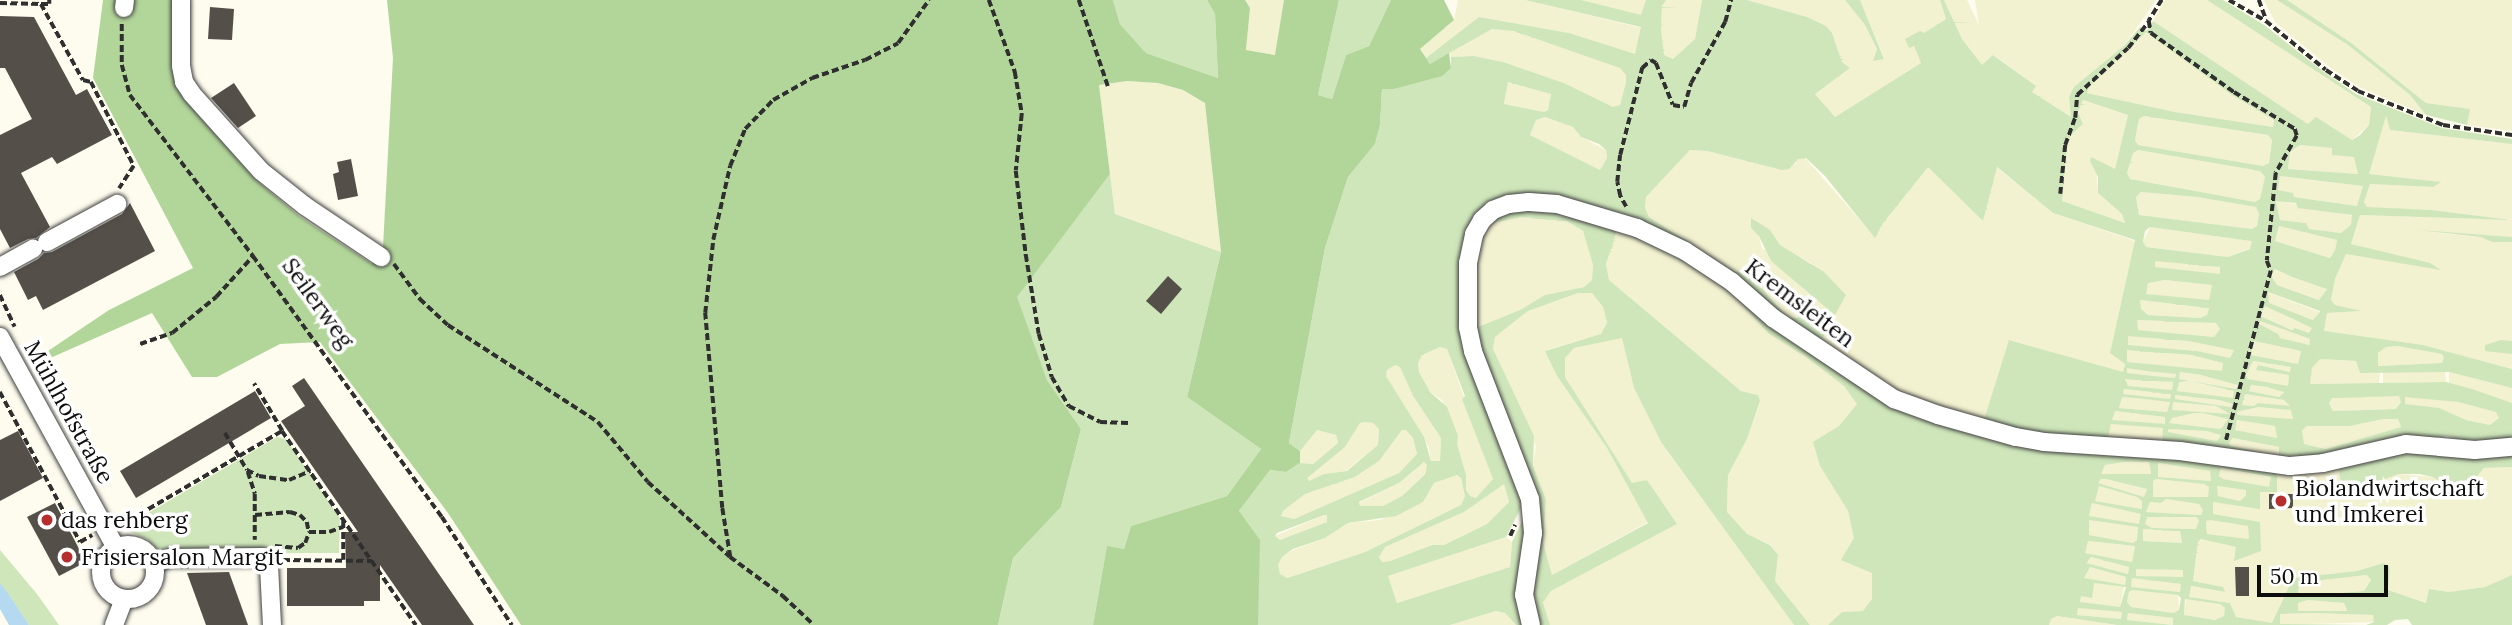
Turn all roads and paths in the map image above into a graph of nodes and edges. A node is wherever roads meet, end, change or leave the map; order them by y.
1 (49, 0) edge
2 (181, 0) edge
3 (929, 0) edge
4 (989, 0) edge
5 (1079, 0) edge
6 (1731, 0) edge
7 (2162, 0) edge
8 (2229, 0) edge
9 (2259, 0) edge
10 (0, 3) edge
11 (41, 4) junction
12 (125, 4) edge
13 (2149, 21) junction
14 (2266, 21) junction
15 (1108, 86) dead end
16 (2512, 135) edge
17 (2060, 194) dead end
18 (117, 204) joint
19 (1637, 228) junction
20 (253, 256) junction
21 (381, 257) joint
22 (0, 267) edge
23 (0, 337) edge
24 (140, 344) dead end
25 (254, 384) dead end
26 (0, 392) edge
27 (1128, 423) dead end
28 (282, 431) junction
29 (225, 433) dead end
30 (2512, 447) edge
31 (2221, 456) junction
32 (239, 457) junction
33 (247, 470) junction
34 (311, 470) junction
35 (255, 515) junction
36 (343, 517) junction
37 (119, 525) dead end
38 (342, 527) junction
39 (309, 532) junction
40 (80, 542) dead end
41 (116, 548) junction
42 (259, 554) junction
43 (730, 557) junction
44 (342, 561) junction
45 (372, 561) junction
46 (153, 563) junction
47 (124, 598) junction
48 (114, 625) edge
49 (272, 625) edge
50 (416, 625) edge
51 (512, 625) edge
52 (814, 625) edge
53 (1531, 625) edge

1 - 11 path
2 - 21 street
3 - 43 path
4 - 27 path
5 - 15 path
6 - 19 path
7 - 13 path
8 - 14 path
9 - 14 path
10 - 11 path
11 - 18 path
12 - 20 path, Seilerweg
13 - 17 path
13 - 31 path
14 - 16 path
18 - 22 street
19 - 31 street, Kremsleiten
19 - 53 street, Kremsleiten
20 - 24 path
20 - 51 path, Seilerweg
21 - 43 path
23 - 41 street, Mühlhofstraße
25 - 28 path
26 - 40 path
28 - 32 path
28 - 34 path
29 - 32 path
30 - 31 street, Kremsleiten
32 - 33 path
32 - 37 path
33 - 34 path
33 - 35 path
34 - 36 path
35 - 39 path
35 - 42 path
36 - 38 path
36 - 45 path
38 - 39 path
38 - 44 path
39 - 42 path
41 - 46 street
41 - 47 street
42 - 44 path
42 - 46 street
42 - 49 street
43 - 52 path
44 - 45 path
45 - 50 path
46 - 47 street
47 - 48 street

